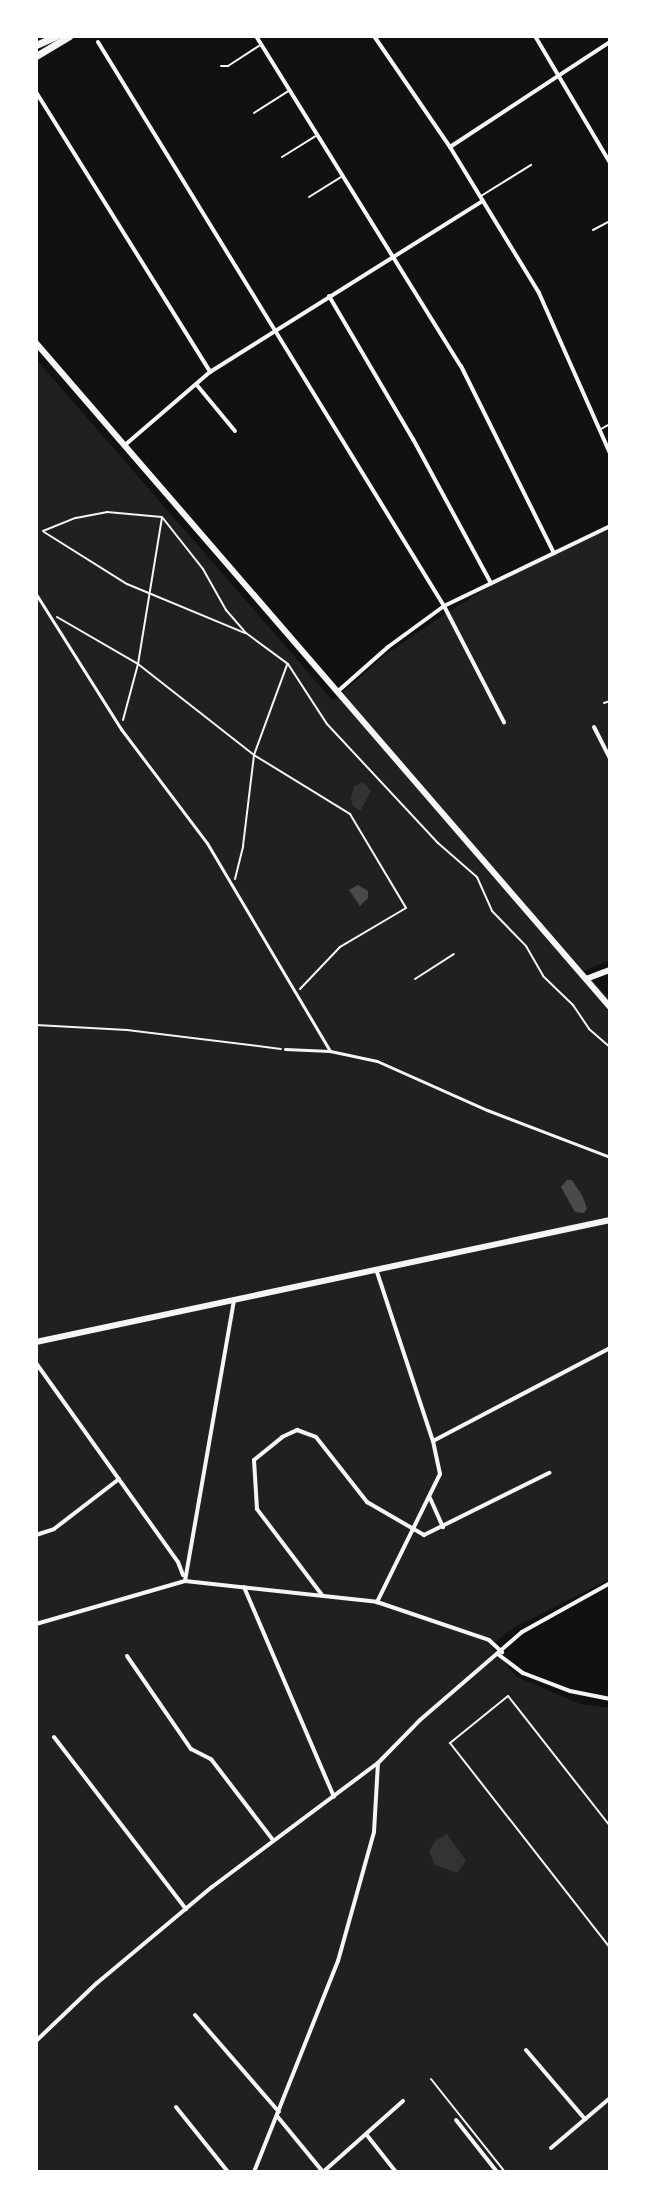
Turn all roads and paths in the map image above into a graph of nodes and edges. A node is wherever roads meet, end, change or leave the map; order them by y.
1 (56, 36) edge
2 (69, 36) edge
3 (256, 36) edge
4 (374, 36) edge
5 (535, 36) edge
6 (98, 42) dead end
7 (610, 42) edge
8 (262, 44) junction
9 (36, 45) edge
10 (36, 56) edge
11 (221, 66) dead end
12 (560, 76) junction
13 (290, 89) junction
14 (36, 92) edge
15 (254, 113) dead end
16 (318, 134) junction
17 (450, 147) junction
18 (282, 157) dead end
19 (610, 163) edge
20 (531, 165) dead end
21 (344, 174) junction
22 (309, 197) dead end
23 (481, 198) junction
24 (610, 221) edge
25 (593, 230) dead end
26 (396, 255) junction
27 (328, 296) junction
28 (274, 330) junction
29 (36, 343) edge
30 (210, 372) junction
31 (196, 384) junction
32 (610, 424) edge
33 (600, 429) junction
34 (235, 431) dead end
35 (124, 446) junction
36 (610, 453) edge
37 (162, 517) junction
38 (610, 526) edge
39 (554, 553) junction
40 (491, 583) junction
41 (36, 594) edge
42 (149, 594) junction
43 (444, 606) junction
44 (46, 611) junction
45 (246, 633) junction
46 (138, 664) junction
47 (288, 664) junction
48 (337, 692) junction
49 (610, 701) edge
50 (604, 703) dead end
51 (504, 722) dead end
52 (594, 727) dead end
53 (121, 729) junction
54 (254, 755) junction
55 (610, 759) edge
56 (233, 886) junction
57 (454, 954) dead end
58 (610, 970) edge
59 (415, 979) dead end
60 (586, 979) junction
61 (295, 997) junction
62 (610, 1007) edge
63 (36, 1025) edge
64 (610, 1047) edge
65 (285, 1049) joint
66 (330, 1051) junction
67 (610, 1157) edge
68 (610, 1220) edge
69 (376, 1269) junction
70 (234, 1301) junction
71 (36, 1342) edge
72 (610, 1348) edge
73 (36, 1363) edge
74 (433, 1441) junction
75 (549, 1473) dead end
76 (119, 1479) junction
77 (430, 1498) junction
78 (443, 1527) junction
79 (414, 1530) junction
80 (36, 1535) edge
81 (185, 1581) junction
82 (610, 1583) edge
83 (244, 1587) junction
84 (322, 1595) junction
85 (377, 1602) junction
86 (36, 1624) edge
87 (500, 1653) junction
88 (127, 1656) dead end
89 (610, 1699) edge
90 (54, 1737) dead end
91 (378, 1763) junction
92 (334, 1797) junction
93 (610, 1826) edge
94 (273, 1840) junction
95 (186, 1909) junction
96 (610, 1948) edge
97 (195, 2015) dead end
98 (36, 2041) edge
99 (526, 2050) dead end
100 (431, 2079) dead end
101 (610, 2098) edge
102 (403, 2101) dead end
103 (176, 2107) dead end
104 (278, 2114) junction
105 (585, 2119) junction
106 (456, 2120) dead end
107 (366, 2134) junction
108 (551, 2148) dead end
109 (228, 2172) edge
110 (254, 2172) edge
111 (323, 2172) edge
112 (396, 2172) edge
113 (497, 2172) edge
114 (505, 2172) edge

1 - 9 highway
2 - 10 highway
3 - 8 street
4 - 17 street
5 - 12 street
6 - 28 street
7 - 12 street
8 - 11 lane
8 - 13 street
12 - 17 street
12 - 19 street
13 - 15 lane
13 - 16 street
14 - 30 street
16 - 18 lane
16 - 21 street
17 - 23 street
20 - 23 lane
21 - 22 lane
21 - 26 street
23 - 26 street
23 - 33 street
24 - 25 lane
26 - 27 street
26 - 39 street
27 - 28 street
27 - 40 street
28 - 30 street
28 - 43 street
29 - 35 street
30 - 31 street
31 - 34 street
31 - 35 street
32 - 33 lane
33 - 36 street
35 - 48 street
37 - 42 path
37 - 42 path
37 - 45 path
38 - 39 street
39 - 40 street
40 - 43 street
41 - 44 street
42 - 45 path
42 - 46 path
43 - 48 street
43 - 51 street
44 - 46 path
44 - 53 street
45 - 47 path
46 - 53 path
46 - 54 path
47 - 54 path
47 - 64 path
48 - 60 street
49 - 50 lane
52 - 55 street
53 - 56 street
54 - 56 path
54 - 61 path
56 - 61 street
57 - 59 path
58 - 60 street
60 - 62 street
61 - 66 street
63 - 65 path
65 - 66 street
66 - 67 street
68 - 69 street
69 - 70 street
69 - 74 street
70 - 71 street
70 - 81 street
72 - 74 street
73 - 76 street
74 - 77 street
75 - 78 street
76 - 80 street
76 - 81 street
77 - 78 street
77 - 79 street
78 - 79 street
79 - 84 street
79 - 85 street
81 - 83 street
81 - 86 street
82 - 87 street
83 - 84 street
83 - 92 street
84 - 85 street
85 - 87 street
87 - 89 street
87 - 91 street
88 - 94 street
90 - 95 street
91 - 92 street
91 - 104 street
92 - 94 street
93 - 96 path
94 - 95 street
95 - 98 street
97 - 104 street
99 - 105 street
100 - 114 lane
101 - 105 street
102 - 107 street
103 - 109 street
104 - 110 street
104 - 111 street
105 - 108 street
106 - 113 street
107 - 111 street
107 - 112 street

